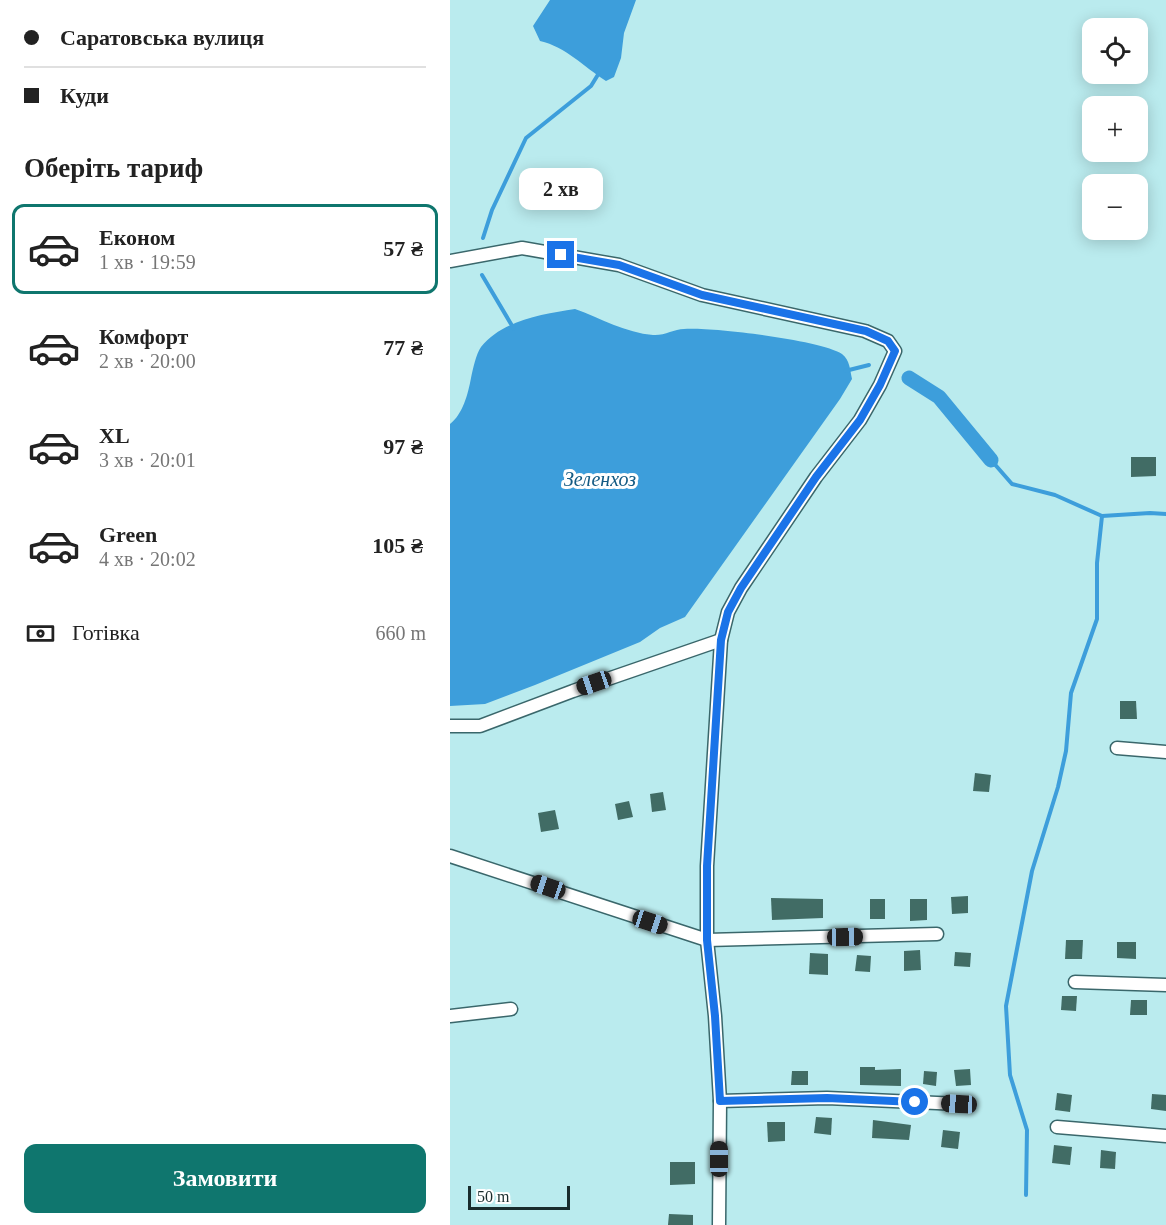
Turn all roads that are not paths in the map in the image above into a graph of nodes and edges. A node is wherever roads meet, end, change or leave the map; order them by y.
1 (450, 261) edge
2 (721, 640) junction
3 (450, 726) edge
4 (1117, 748) dead end
5 (1166, 752) edge
6 (450, 856) edge
7 (937, 934) dead end
8 (707, 940) junction
9 (1075, 982) dead end
10 (1166, 985) edge
11 (511, 1009) dead end
12 (450, 1016) edge
13 (720, 1101) junction
14 (959, 1104) dead end
15 (1057, 1127) dead end
16 (1166, 1136) edge
17 (719, 1225) edge

1 - 2 street
2 - 3 street
2 - 8 street
4 - 5 street
6 - 8 street
7 - 8 street
8 - 13 street
9 - 10 street
11 - 12 street
13 - 14 street
13 - 17 street
15 - 16 street

